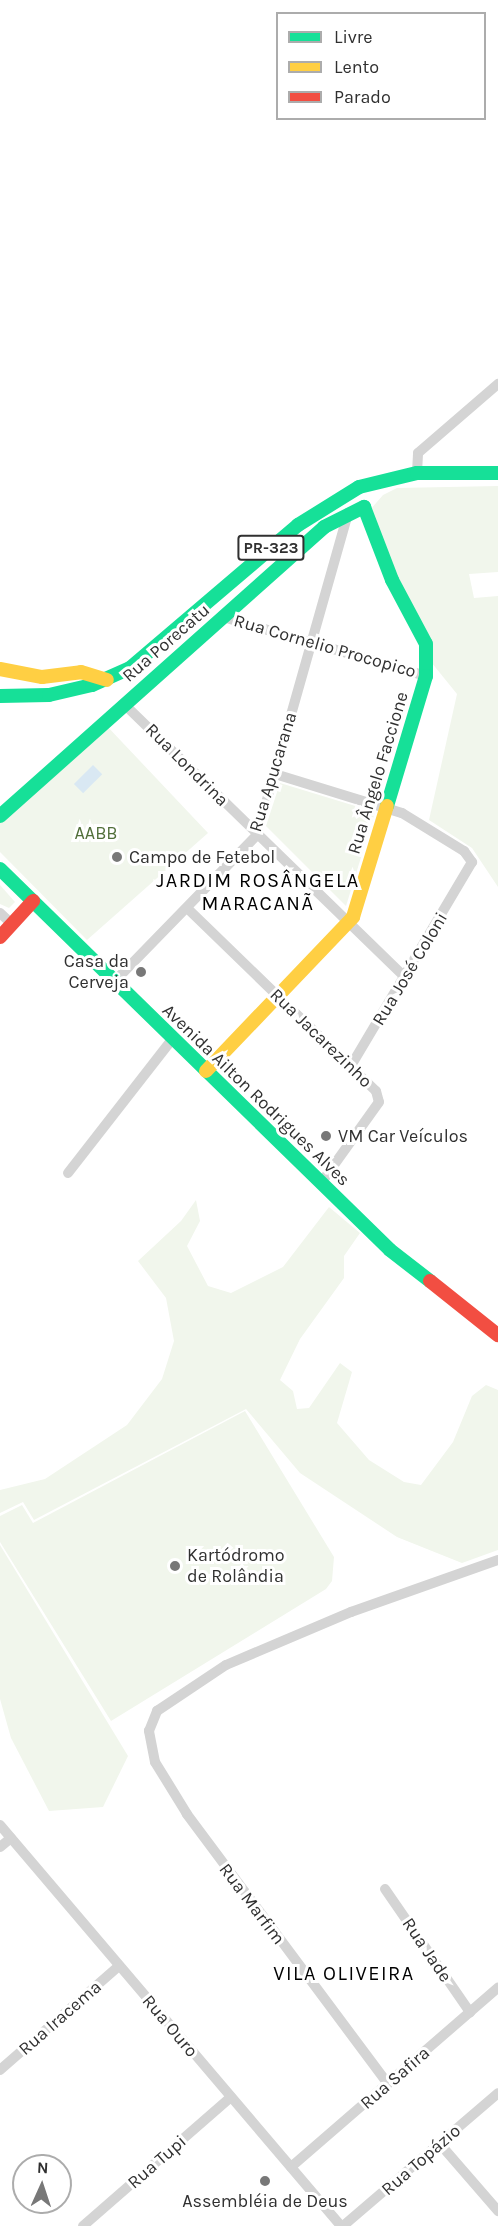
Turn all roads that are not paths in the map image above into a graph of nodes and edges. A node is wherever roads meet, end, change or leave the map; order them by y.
1 (498, 384) edge
2 (417, 473) junction
3 (498, 473) edge
4 (364, 507) joint
5 (348, 513) junction
6 (224, 617) junction
7 (311, 643) junction
8 (0, 669) edge
9 (426, 676) junction
10 (107, 680) junction
11 (0, 685) edge
12 (71, 690) junction
13 (0, 696) edge
14 (124, 704) junction
15 (275, 774) junction
16 (388, 807) junction
17 (0, 816) edge
18 (257, 835) junction
19 (0, 869) edge
20 (33, 901) junction
21 (187, 908) junction
22 (0, 913) edge
23 (348, 923) junction
24 (12, 924) junction
25 (0, 937) edge
26 (405, 977) junction
27 (114, 982) junction
28 (278, 997) junction
29 (173, 1038) junction
30 (351, 1066) junction
31 (206, 1071) junction
32 (68, 1173) dead end
33 (321, 1183) junction
34 (498, 1335) edge
35 (498, 1560) edge
36 (0, 1825) edge
37 (11, 1838) junction
38 (0, 1847) edge
39 (385, 1889) dead end
40 (119, 1966) junction
41 (498, 1988) edge
42 (470, 2012) junction
43 (0, 2070) edge
44 (388, 2084) junction
45 (498, 2093) edge
46 (231, 2097) junction
47 (440, 2144) junction
48 (291, 2167) junction
49 (498, 2211) edge
50 (83, 2226) edge
51 (342, 2226) edge

1 - 2 street
2 - 3 main road, PR-323
2 - 10 main road, PR-323
4 - 5 main road, Rua Porecatu
4 - 9 main road, Rua Ângelo Faccione
5 - 6 main road, Rua Porecatu
5 - 7 street, Rua Apucarana
6 - 7 street, Rua Cornelio Procopico
6 - 14 main road, Rua Porecatu
7 - 9 street, Rua Cornelio Procopico
7 - 15 street, Rua Apucarana
8 - 10 main road
9 - 16 main road, Rua Ângelo Faccione
10 - 12 main road, PR-323
11 - 12 main road, PR-323
12 - 13 main road, PR-323
14 - 17 main road, Rua Porecatu
14 - 18 street, Rua Londrina
15 - 16 street
15 - 18 street, Rua Apucarana
16 - 23 main road, Rua Ângelo Faccione
16 - 26 street, Rua José Coloni
18 - 21 street, Rua Apucarana
18 - 23 street, Rua Londrina
19 - 20 main road, Avenida Ailton Rodrigues Alves
20 - 24 main road
20 - 27 main road, Avenida Ailton Rodrigues Alves
21 - 27 street, Rua Apucarana
21 - 28 street, Rua Jacarezinho
22 - 24 street
23 - 26 street, Rua Londrina
23 - 28 main road, Rua Ângelo Faccione
24 - 25 main road
26 - 30 street, Rua José Coloni
27 - 29 main road, Avenida Ailton Rodrigues Alves
28 - 30 street, Rua Jacarezinho
28 - 31 main road, Rua Ângelo Faccione
29 - 31 main road, Avenida Ailton Rodrigues Alves
29 - 32 street
30 - 33 street, Rua Jacarezinho
31 - 33 main road, Avenida Ailton Rodrigues Alves
33 - 34 main road, Avenida Ailton Rodrigues Alves
35 - 44 street, Rua Marfim
36 - 37 street, Rua Ouro
37 - 38 street
37 - 40 street, Rua Ouro
39 - 42 street, Rua Jade
40 - 43 street, Rua Iracema
40 - 46 street, Rua Ouro
41 - 42 street, Rua Safira
42 - 44 street, Rua Safira
44 - 48 street, Rua Safira
45 - 47 street, Rua Topázio
46 - 48 street, Rua Ouro
46 - 50 street, Rua Tupi
47 - 49 street
47 - 51 street, Rua Topázio
48 - 51 street, Rua Ouro

